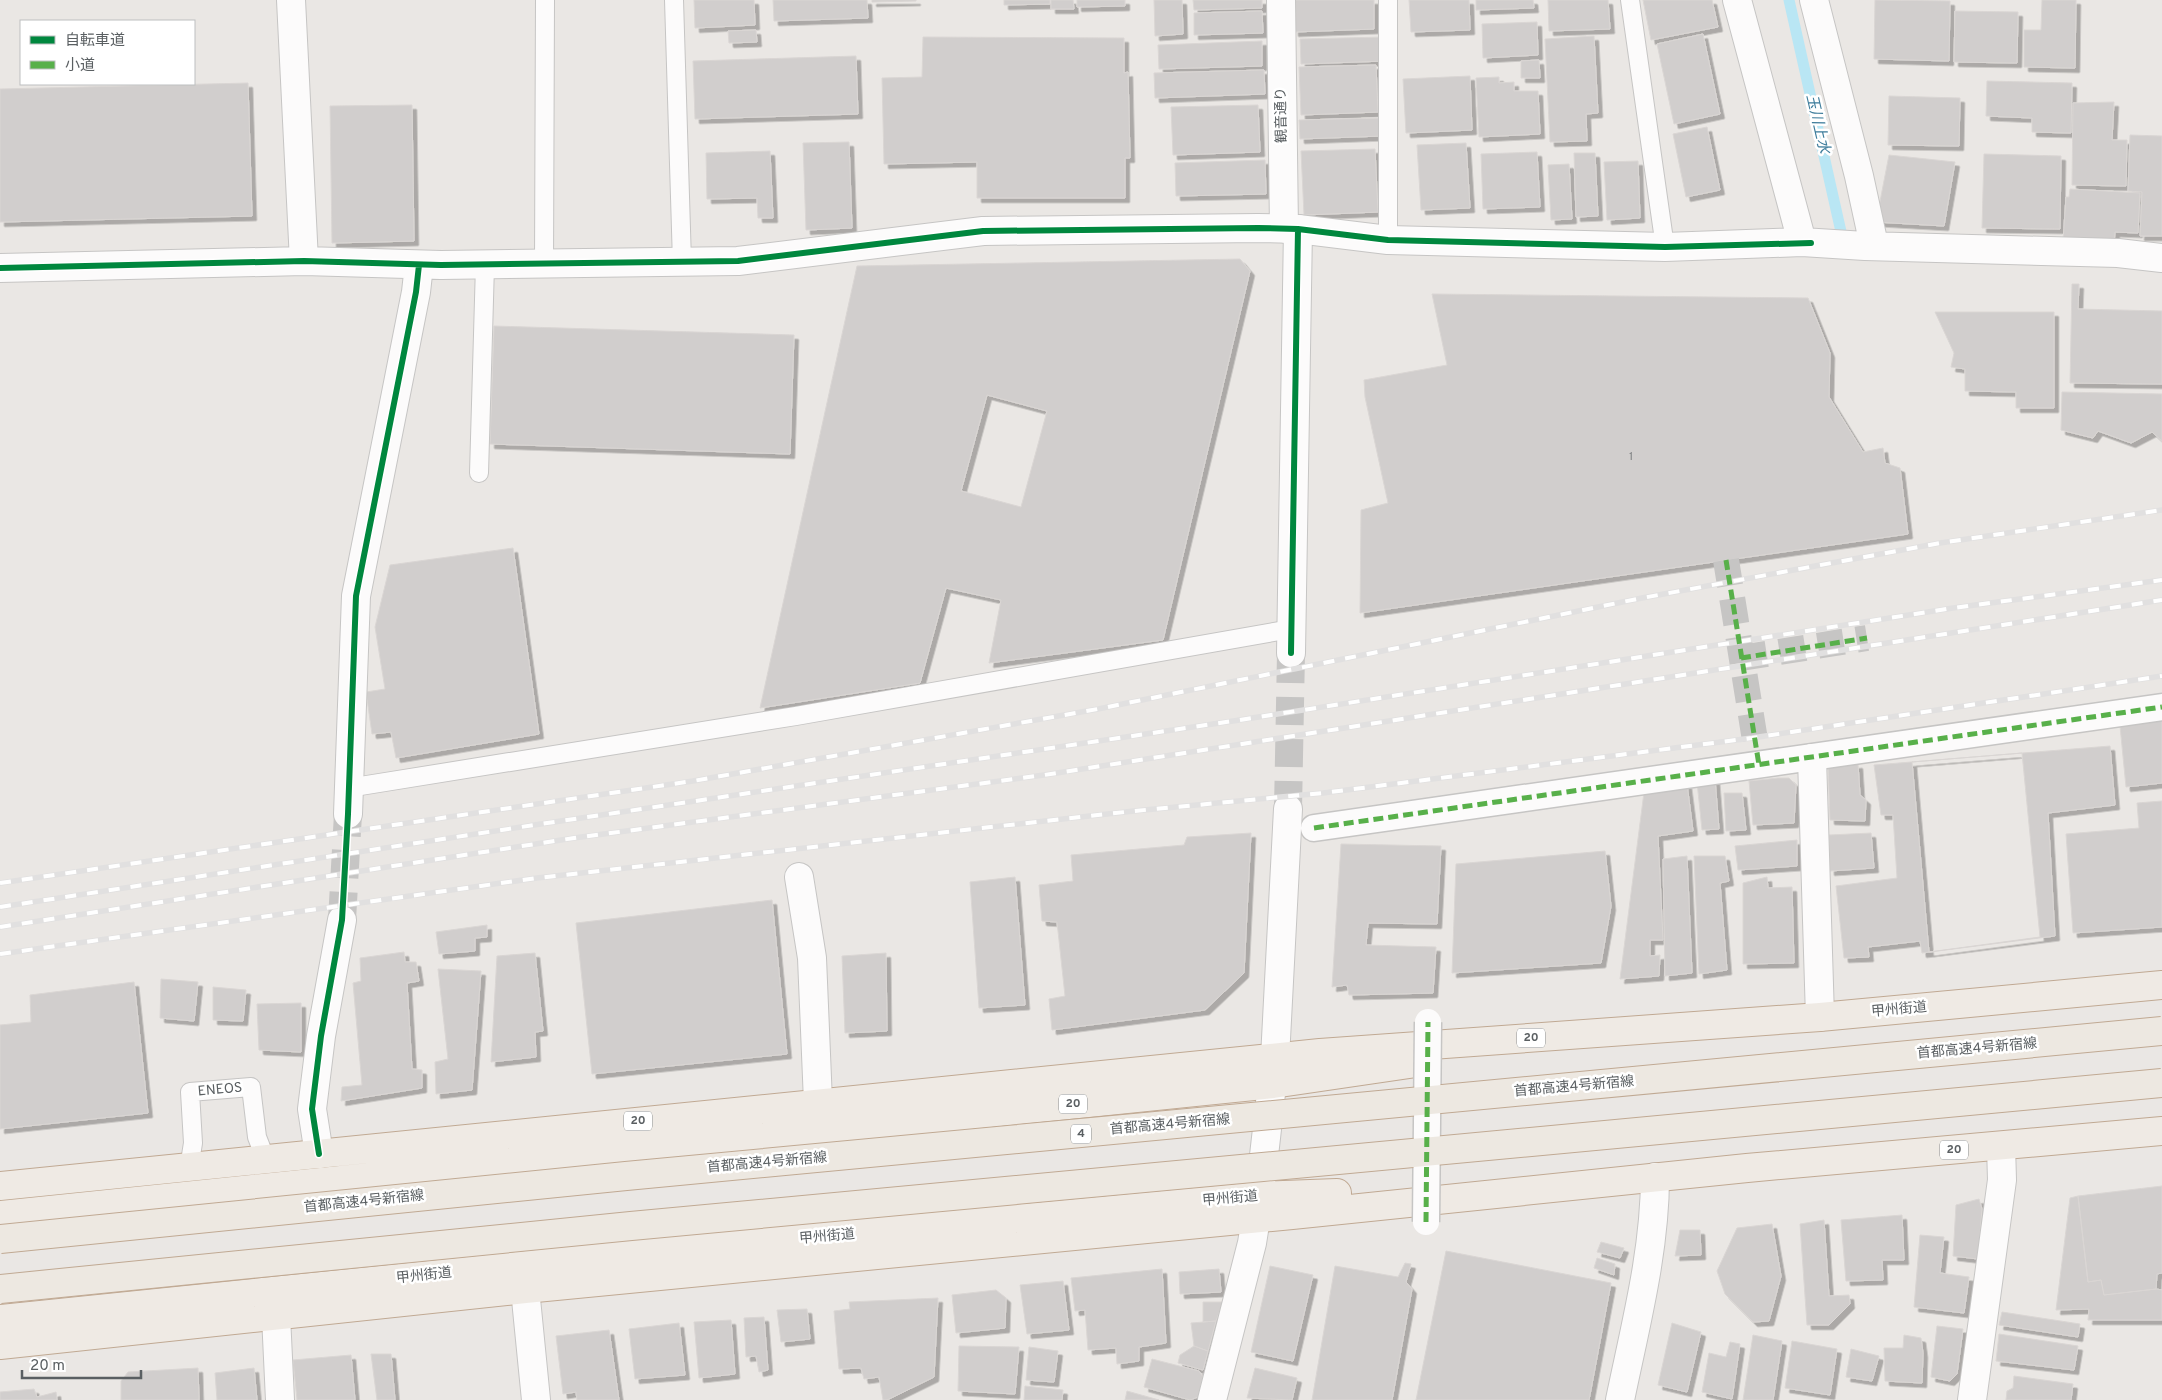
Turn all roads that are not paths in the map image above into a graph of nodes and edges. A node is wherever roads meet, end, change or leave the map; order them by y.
1 (291, 0) edge
2 (545, 0) edge
3 (674, 0) edge
4 (1281, 0) edge
5 (1388, 0) edge
6 (1630, 0) edge
7 (1737, 0) edge
8 (1814, 0) edge
9 (1291, 229) junction
10 (1388, 240) junction
11 (1807, 243) junction
12 (1870, 246) junction
13 (1665, 247) junction
14 (2162, 258) edge
15 (304, 261) junction
16 (682, 262) junction
17 (544, 264) junction
18 (419, 265) junction
19 (485, 265) junction
20 (0, 268) edge
21 (479, 473) dead end
22 (1291, 641) joint
23 (2162, 707) edge
24 (1812, 758) junction
25 (348, 801) joint
26 (1288, 809) tunnel mouth
27 (1314, 828) dead end
28 (799, 877) dead end
29 (342, 920) tunnel mouth
30 (2162, 985) edge
31 (1820, 1017) junction
32 (1428, 1022) dead end
33 (2162, 1032) edge
34 (1274, 1071) junction
35 (2162, 1083) edge
36 (818, 1102) junction
37 (2162, 1131) edge
38 (2001, 1146) junction
39 (319, 1154) junction
40 (266, 1160) junction
41 (189, 1168) junction
42 (1655, 1177) junction
43 (0, 1186) edge
44 (1258, 1207) junction
45 (0, 1214) edge
46 (1426, 1222) dead end
47 (0, 1239) edge
48 (0, 1289) edge
49 (524, 1289) junction
50 (276, 1316) junction
51 (0, 1319) edge
52 (0, 1345) edge
53 (280, 1400) edge
54 (536, 1400) edge
55 (1212, 1400) edge
56 (1620, 1400) edge
57 (1972, 1400) edge

1 - 15 street
2 - 17 lane
3 - 16 lane
4 - 9 street, 観音通り
5 - 10 lane
6 - 13 lane
7 - 11 street
8 - 12 street
9 - 10 street
9 - 16 street
9 - 22 street, 観音通り
10 - 13 street
11 - 12 street
11 - 13 street
12 - 14 street
15 - 18 street
15 - 20 street
16 - 17 street
17 - 19 street
18 - 19 street
18 - 25 street
19 - 21 lane
22 - 25 lane
23 - 24 street
24 - 27 street
24 - 31 street
26 - 34 street
28 - 36 street
29 - 39 street
30 - 31 highway, 甲州街道 / 20
31 - 34 highway, 甲州街道 / 20
32 - 46 street, bridge
33 - 47 highway, 首都高速4号新宿線 / 4, bridge
34 - 36 highway, 20
34 - 44 street
34 - 45 highway, 甲州街道 / 20
35 - 48 highway, bridge
36 - 39 highway, 20
37 - 38 highway, 甲州街道 / 20
38 - 42 highway, 甲州街道 / 20
38 - 57 street
39 - 40 highway, 20
40 - 41 highway, 20
40 - 41 lane, ENEOS
41 - 43 highway, 20
42 - 44 highway, 甲州街道 / 20
42 - 56 street
44 - 49 highway, 20
44 - 51 highway, 甲州街道 / 20
44 - 55 street
49 - 50 highway, 20
49 - 54 street
50 - 52 highway, 20
50 - 53 street

